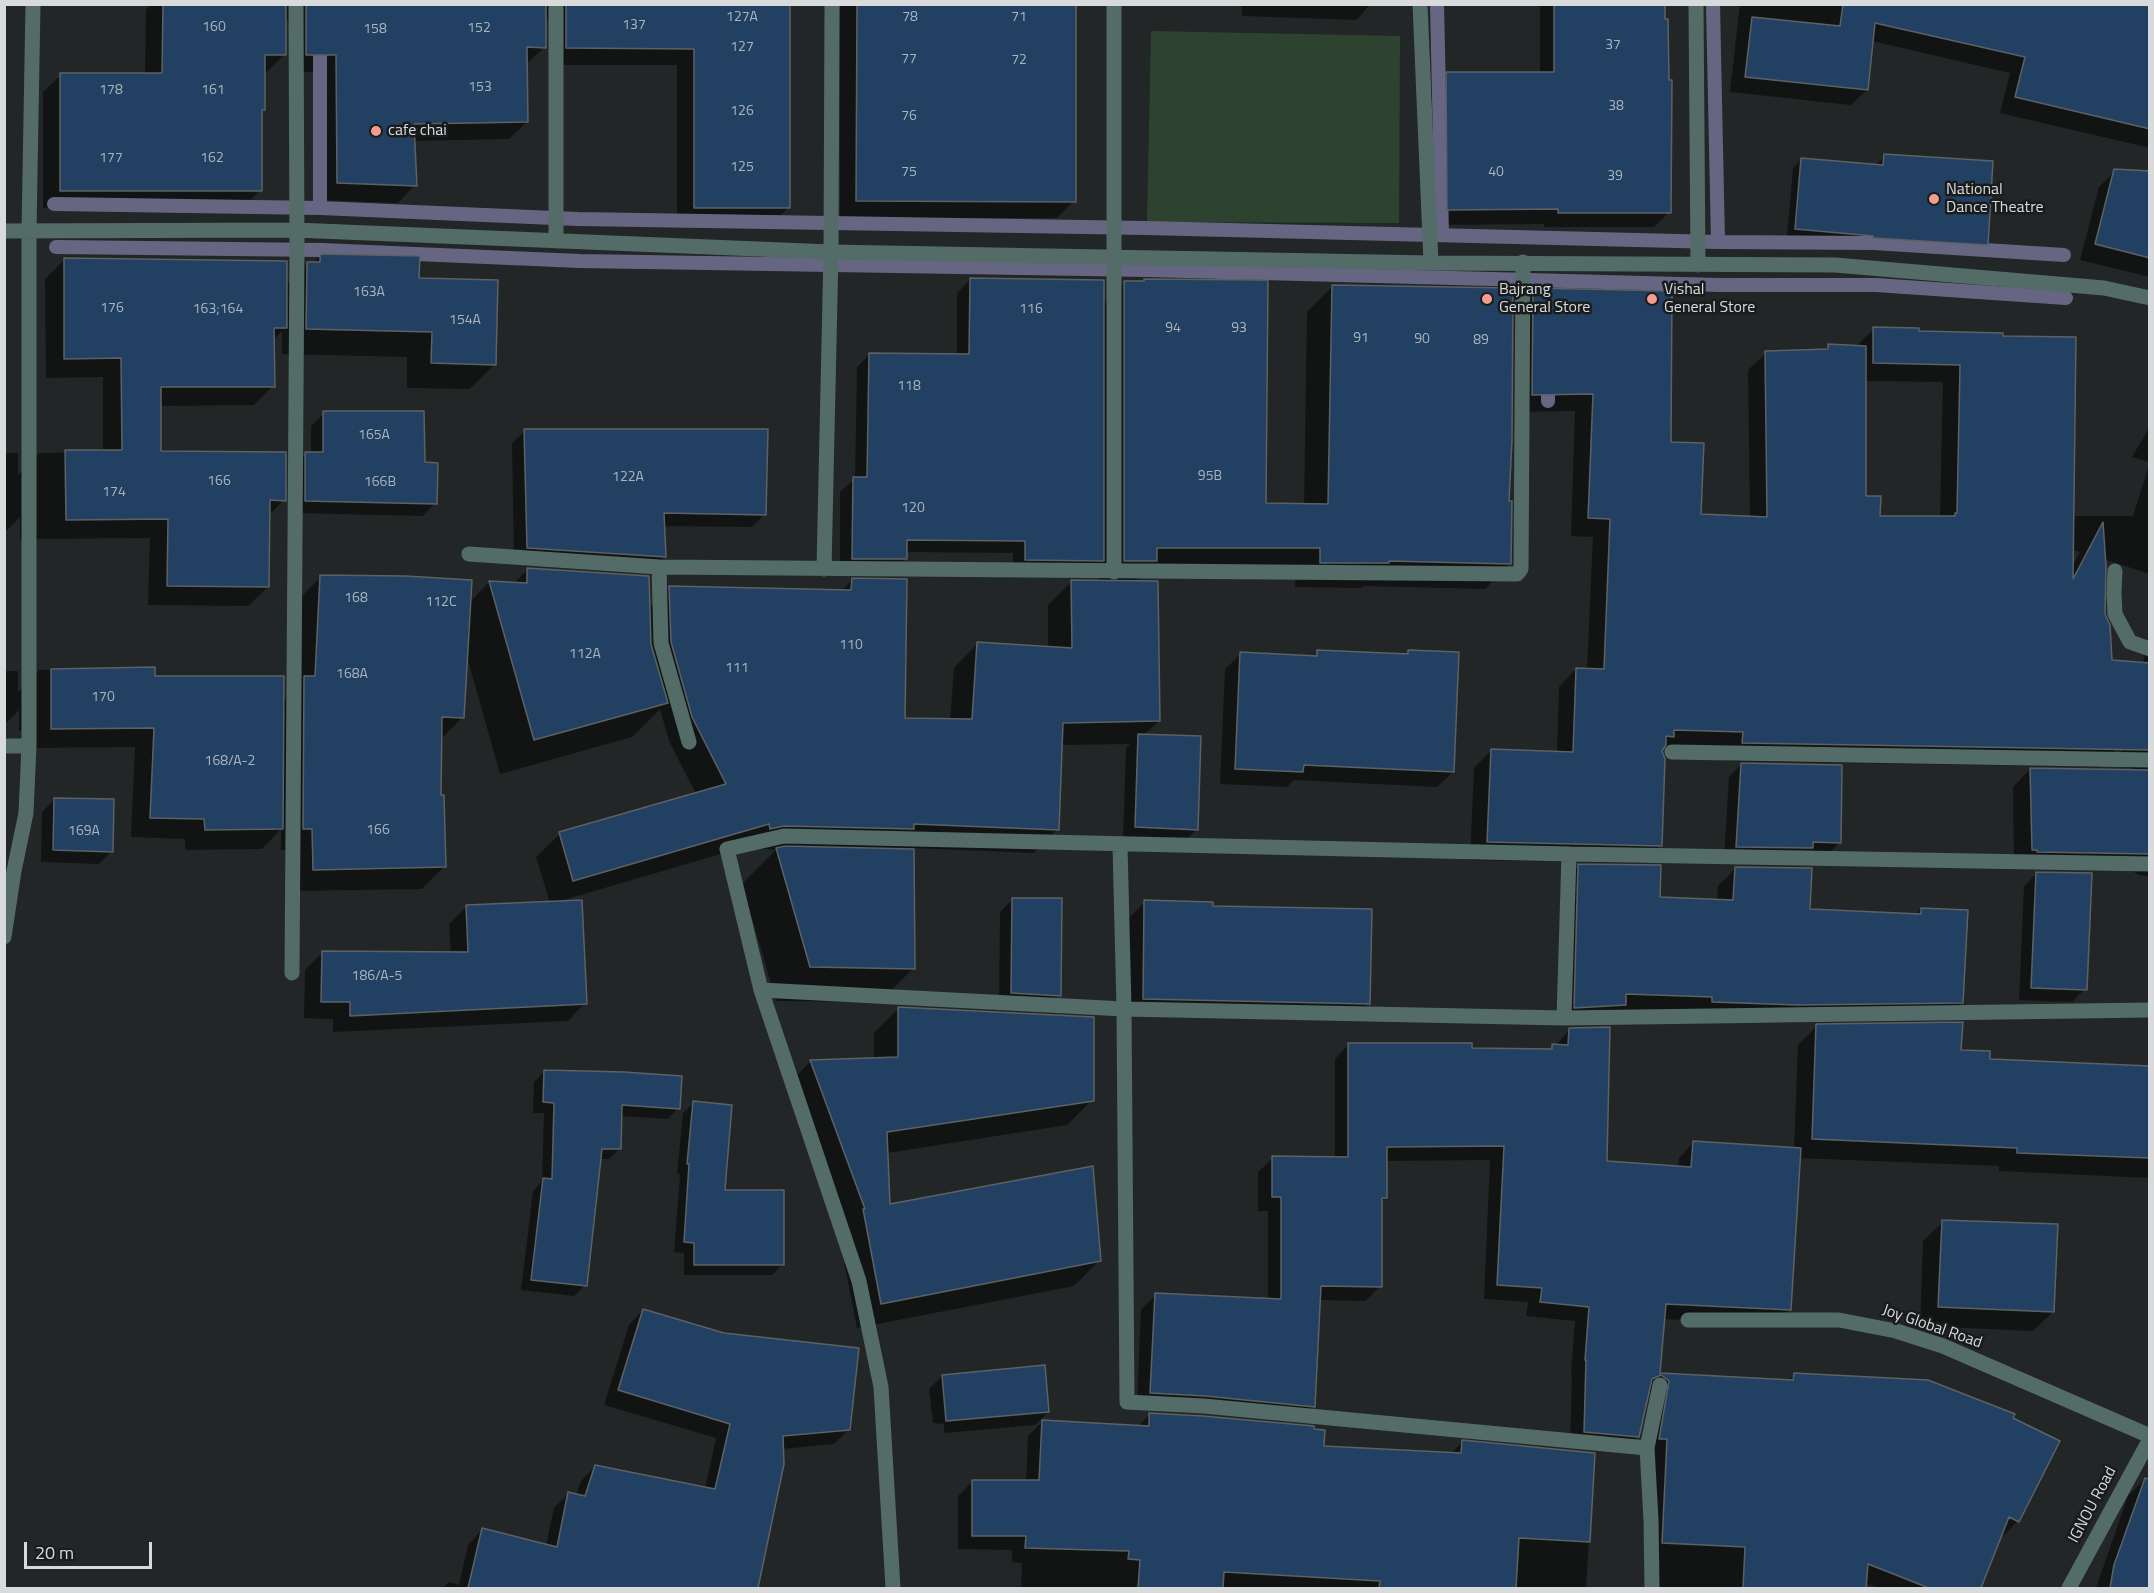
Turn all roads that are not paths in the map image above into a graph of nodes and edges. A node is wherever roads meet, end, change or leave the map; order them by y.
1 (33, 4) edge
2 (296, 4) edge
3 (556, 4) edge
4 (832, 4) edge
5 (1114, 4) edge
6 (1420, 4) edge
7 (1696, 4) edge
8 (295, 228) junction
9 (4, 231) edge
10 (29, 231) junction
11 (556, 241) junction
12 (831, 252) junction
13 (1116, 256) junction
14 (1431, 262) junction
15 (1522, 262) junction
16 (1698, 265) junction
17 (2150, 298) edge
18 (469, 554) dead end
19 (658, 567) junction
20 (824, 569) junction
21 (2115, 571) dead end
22 (1114, 572) junction
23 (2150, 649) edge
24 (689, 742) dead end
25 (4, 746) edge
26 (29, 746) junction
27 (1672, 752) dead end
28 (2150, 760) edge
29 (1120, 845) junction
30 (1569, 854) junction
31 (2150, 864) edge
32 (4, 937) edge
33 (292, 973) dead end
34 (761, 990) junction
35 (1124, 1009) junction
36 (2150, 1010) edge
37 (1564, 1018) junction
38 (1688, 1320) dead end
39 (1660, 1385) dead end
40 (2150, 1438) edge
41 (1647, 1448) junction
42 (893, 1588) edge
43 (1652, 1588) edge
44 (2069, 1588) edge

1 - 10 street
2 - 8 street
3 - 11 street
4 - 12 street
5 - 13 street
6 - 14 street
7 - 16 street
8 - 10 street
8 - 11 street
8 - 33 street
9 - 10 street
10 - 26 street
11 - 12 street
12 - 13 street
12 - 20 street
13 - 14 street
13 - 22 street
14 - 15 street
15 - 16 street
15 - 22 street
16 - 17 street
18 - 19 street
19 - 20 street
19 - 24 street
20 - 22 street
21 - 23 street
25 - 26 street
26 - 32 street
27 - 28 street
29 - 30 street
29 - 34 street
29 - 35 street
30 - 31 street
30 - 37 street
34 - 35 street
34 - 42 street
35 - 37 street
35 - 41 street
36 - 37 street
38 - 40 street, Joy Global Road
39 - 41 street
40 - 44 street, IGNOU Road
41 - 43 street

